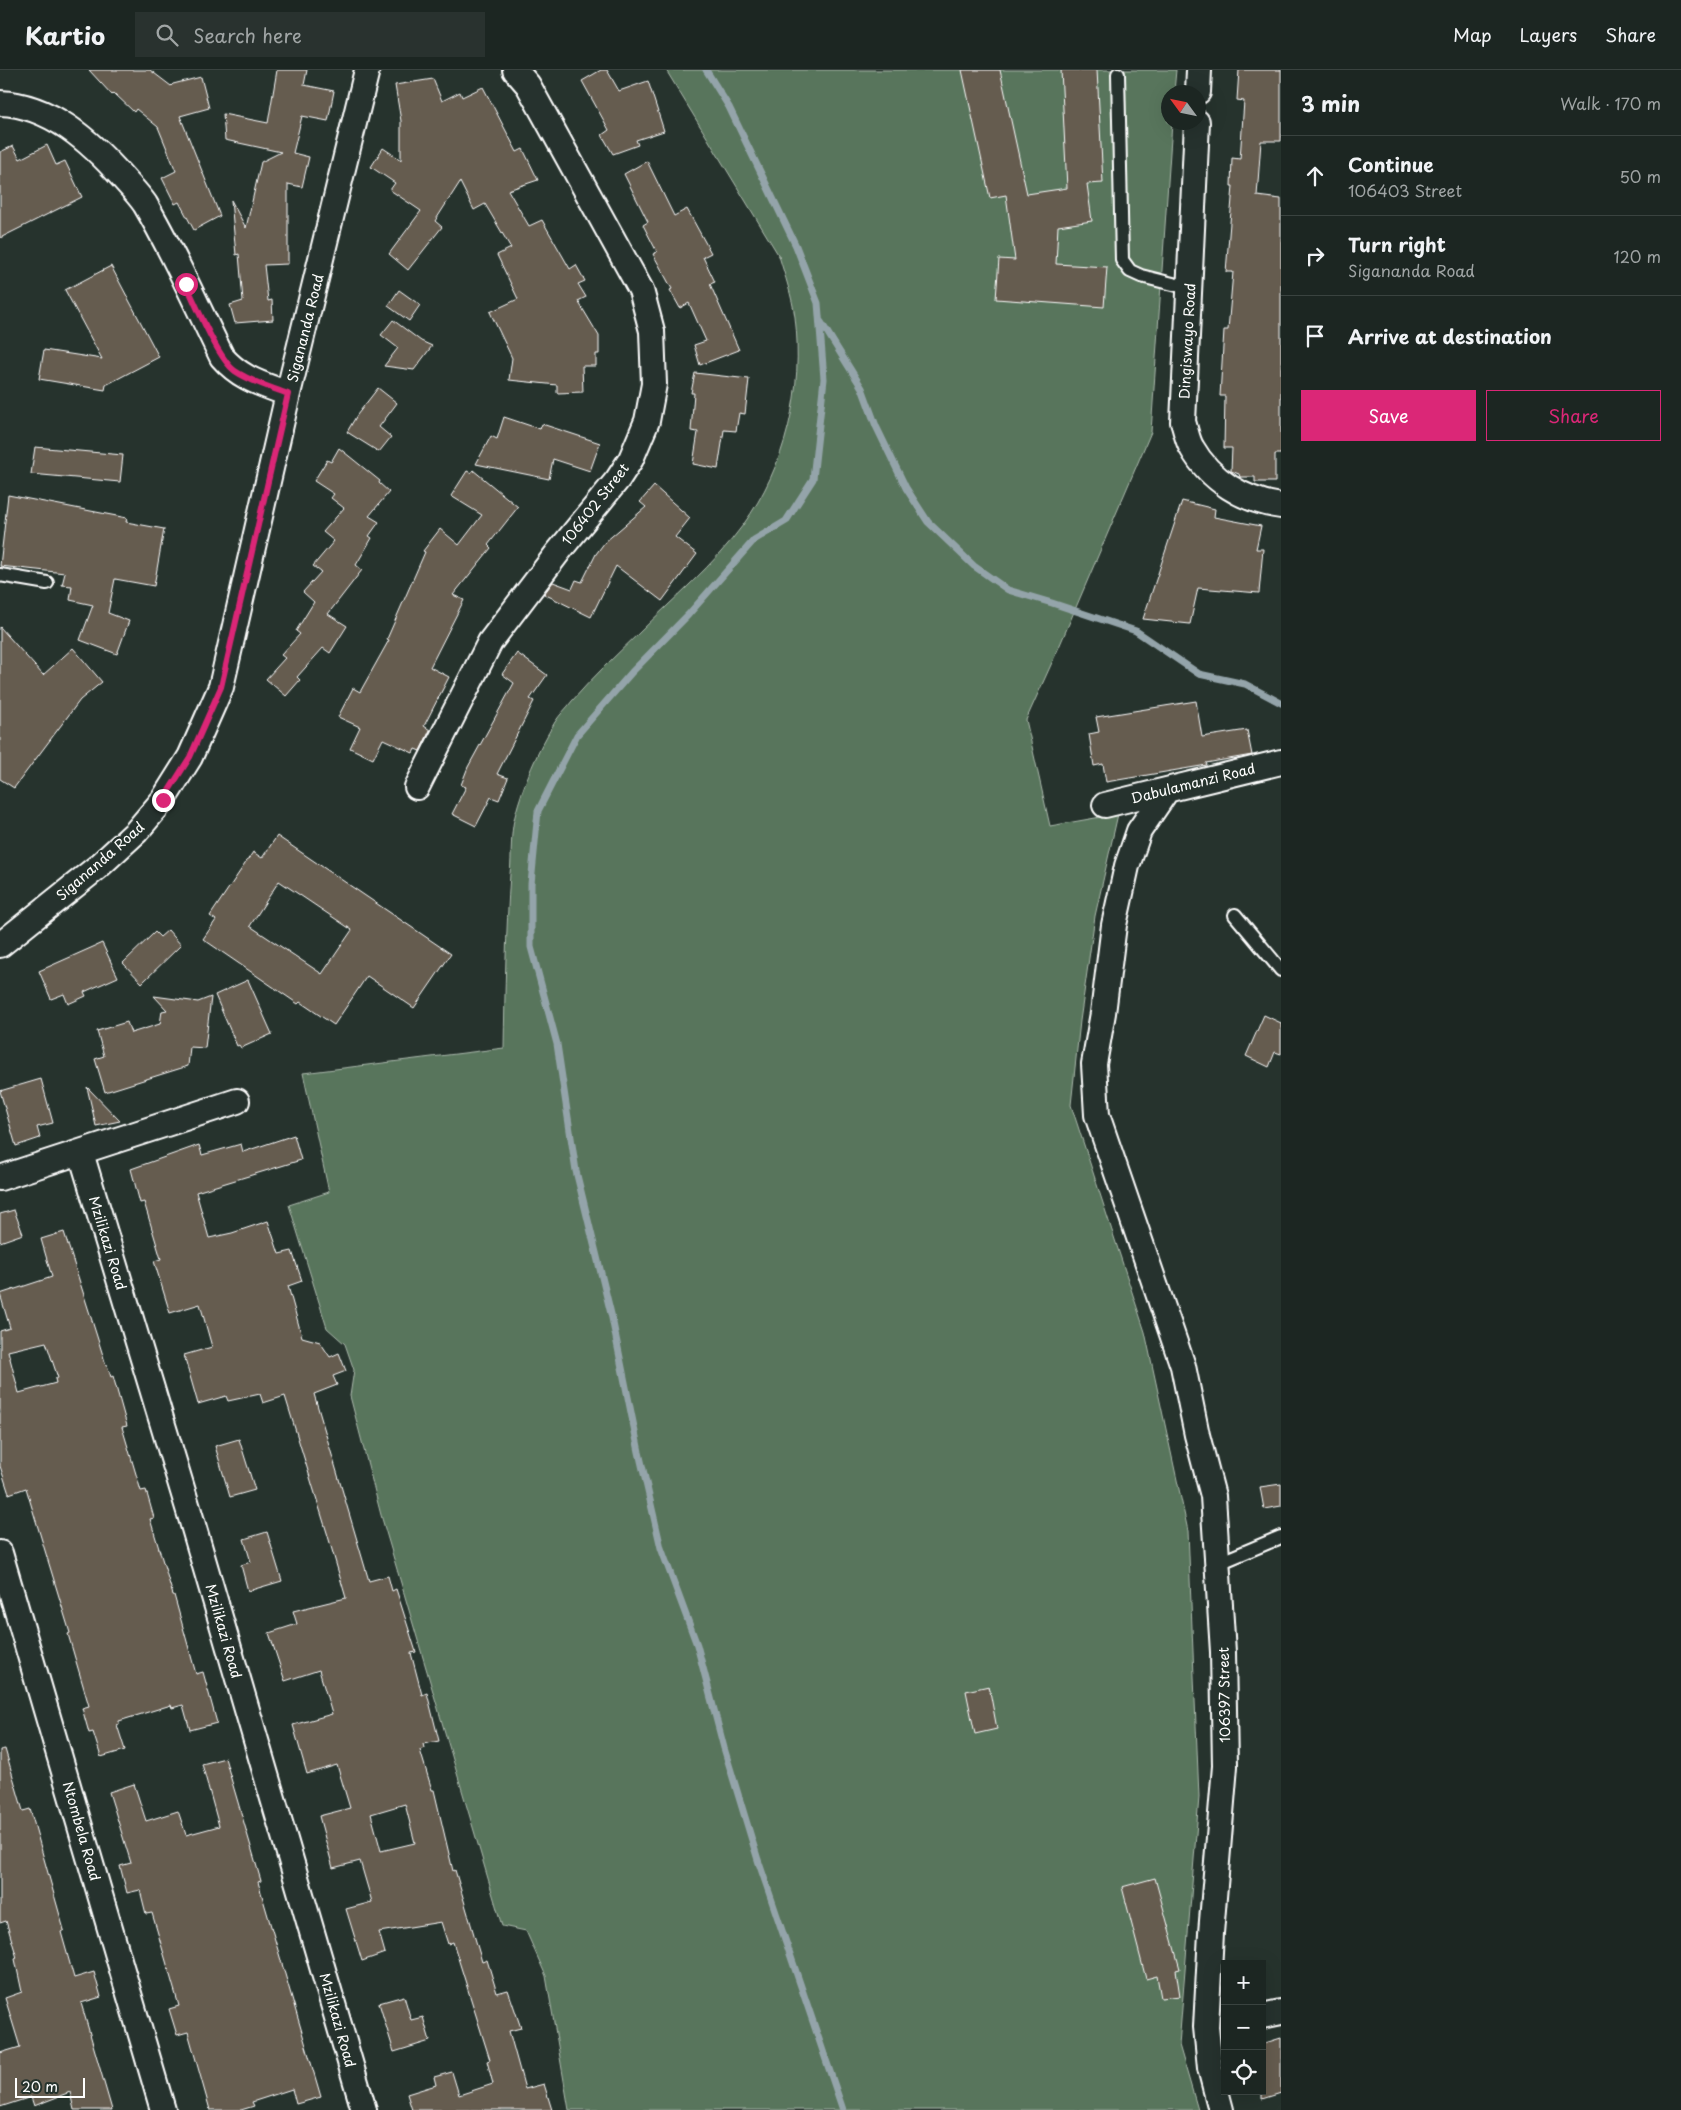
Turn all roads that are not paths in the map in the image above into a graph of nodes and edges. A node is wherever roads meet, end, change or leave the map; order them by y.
1 (367, 70) edge
2 (516, 70) edge
3 (1199, 70) edge
4 (1118, 74) dead end
5 (1198, 85) edge
6 (0, 103) edge
7 (1197, 130) edge
8 (1189, 288) junction
9 (288, 394) junction
10 (1281, 506) edge
11 (0, 575) edge
12 (47, 583) dead end
13 (1281, 762) edge
14 (417, 787) dead end
15 (1167, 790) junction
16 (1105, 805) dead end
17 (1235, 915) dead end
18 (0, 945) edge
19 (1281, 970) edge
20 (237, 1101) dead end
21 (81, 1153) junction
22 (0, 1178) edge
23 (1281, 1537) edge
24 (0, 1553) edge
25 (1219, 1563) junction
26 (1281, 2012) edge
27 (1266, 2015) edge
28 (1216, 2025) edge
29 (163, 2110) edge
30 (364, 2110) edge
31 (1221, 2110) edge

1 - 9 street, Sigananda Road
2 - 14 street, 106402 Street
3 - 5 street
4 - 8 lane
6 - 9 street
7 - 8 street, Dingiswayo Road
8 - 10 street, Dingiswayo Road
9 - 18 street, Sigananda Road
11 - 12 lane
13 - 15 street, Dabulamanzi Road
15 - 16 street, Dabulamanzi Road
15 - 25 street, 106397 Street
17 - 19 lane
20 - 21 street
21 - 22 street
21 - 30 street, Mzilikazi Road
23 - 25 lane
24 - 29 street, Ntombela Road
25 - 28 street, 106397 Street
26 - 27 street
28 - 31 street, 106397 Street

